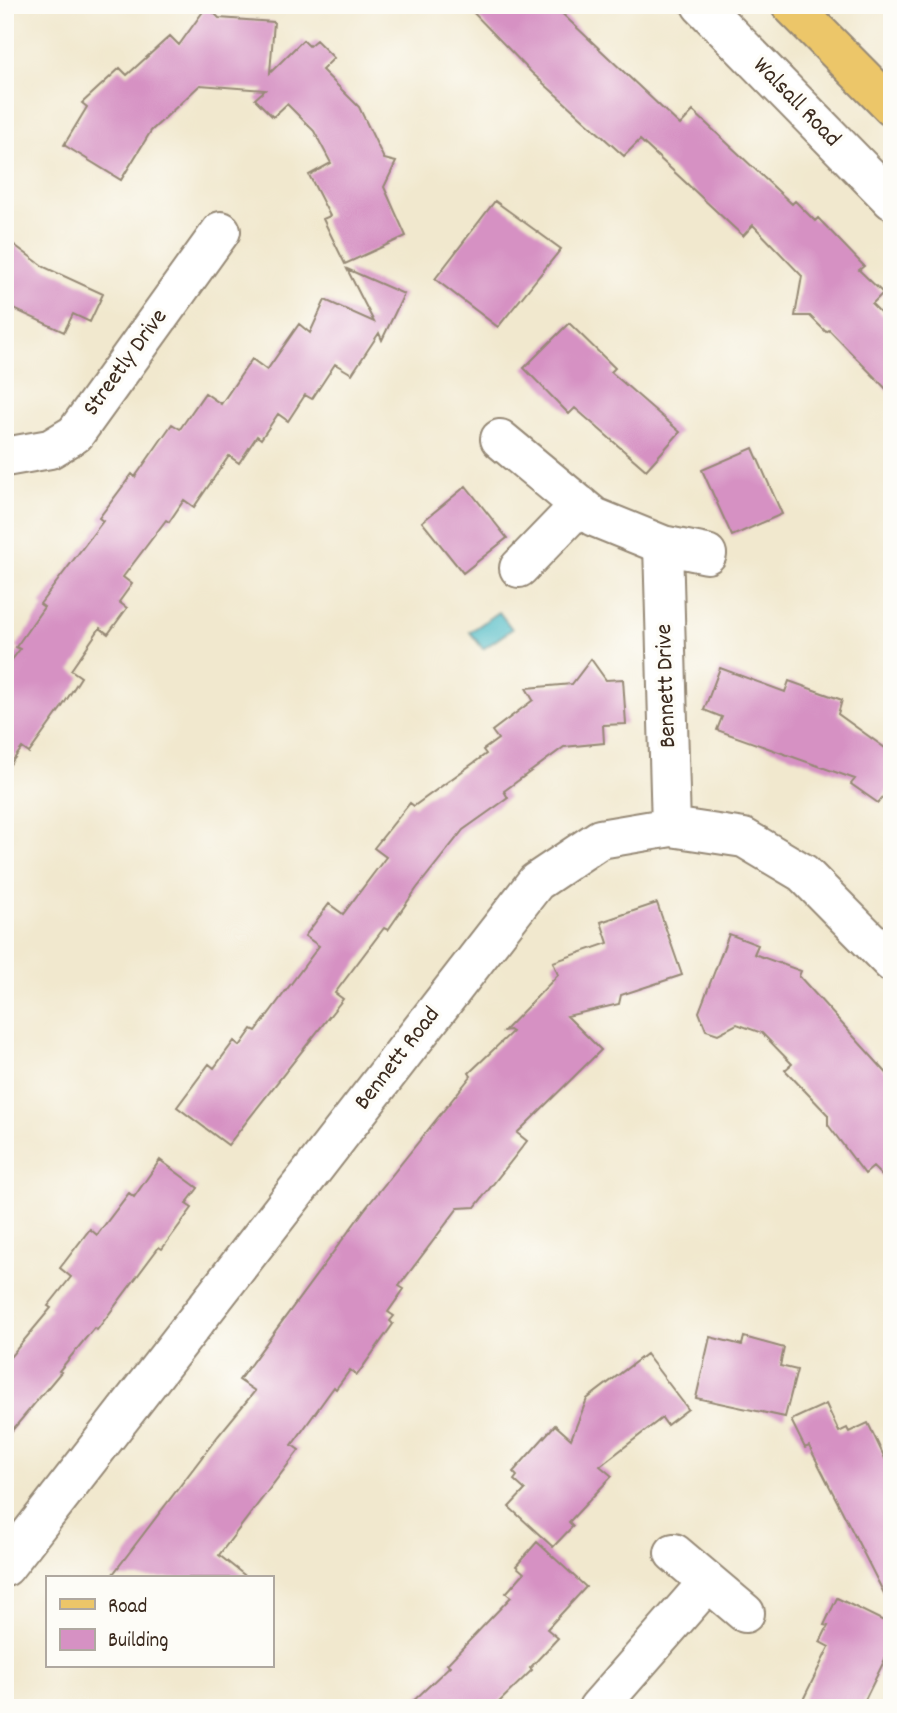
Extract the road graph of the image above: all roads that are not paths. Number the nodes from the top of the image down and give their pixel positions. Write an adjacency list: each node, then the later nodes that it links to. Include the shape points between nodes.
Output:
1 (701, 5): 4 (street, Walsall Road)
2 (791, 5): 3 (main road)
3 (892, 107)
4 (892, 200)
5 (221, 231): 7 (street, Streetly Drive, via 75,434 50,449)
6 (500, 439): 8 (street)
7 (5, 457)
8 (580, 505): 9 (street, via 594,517); 11 (street)
9 (663, 545): 10 (street); 12 (street, Bennett Drive)
10 (707, 554)
11 (519, 568)
12 (671, 827): 13 (street, Bennett Road, via 744,838 803,873); 15 (street, Bennett Road, via 600,839 536,882)
13 (892, 963)
14 (674, 1553): 16 (street)
15 (5, 1567)
16 (708, 1582): 17 (street); 18 (street)
17 (745, 1613)
18 (598, 1708)

